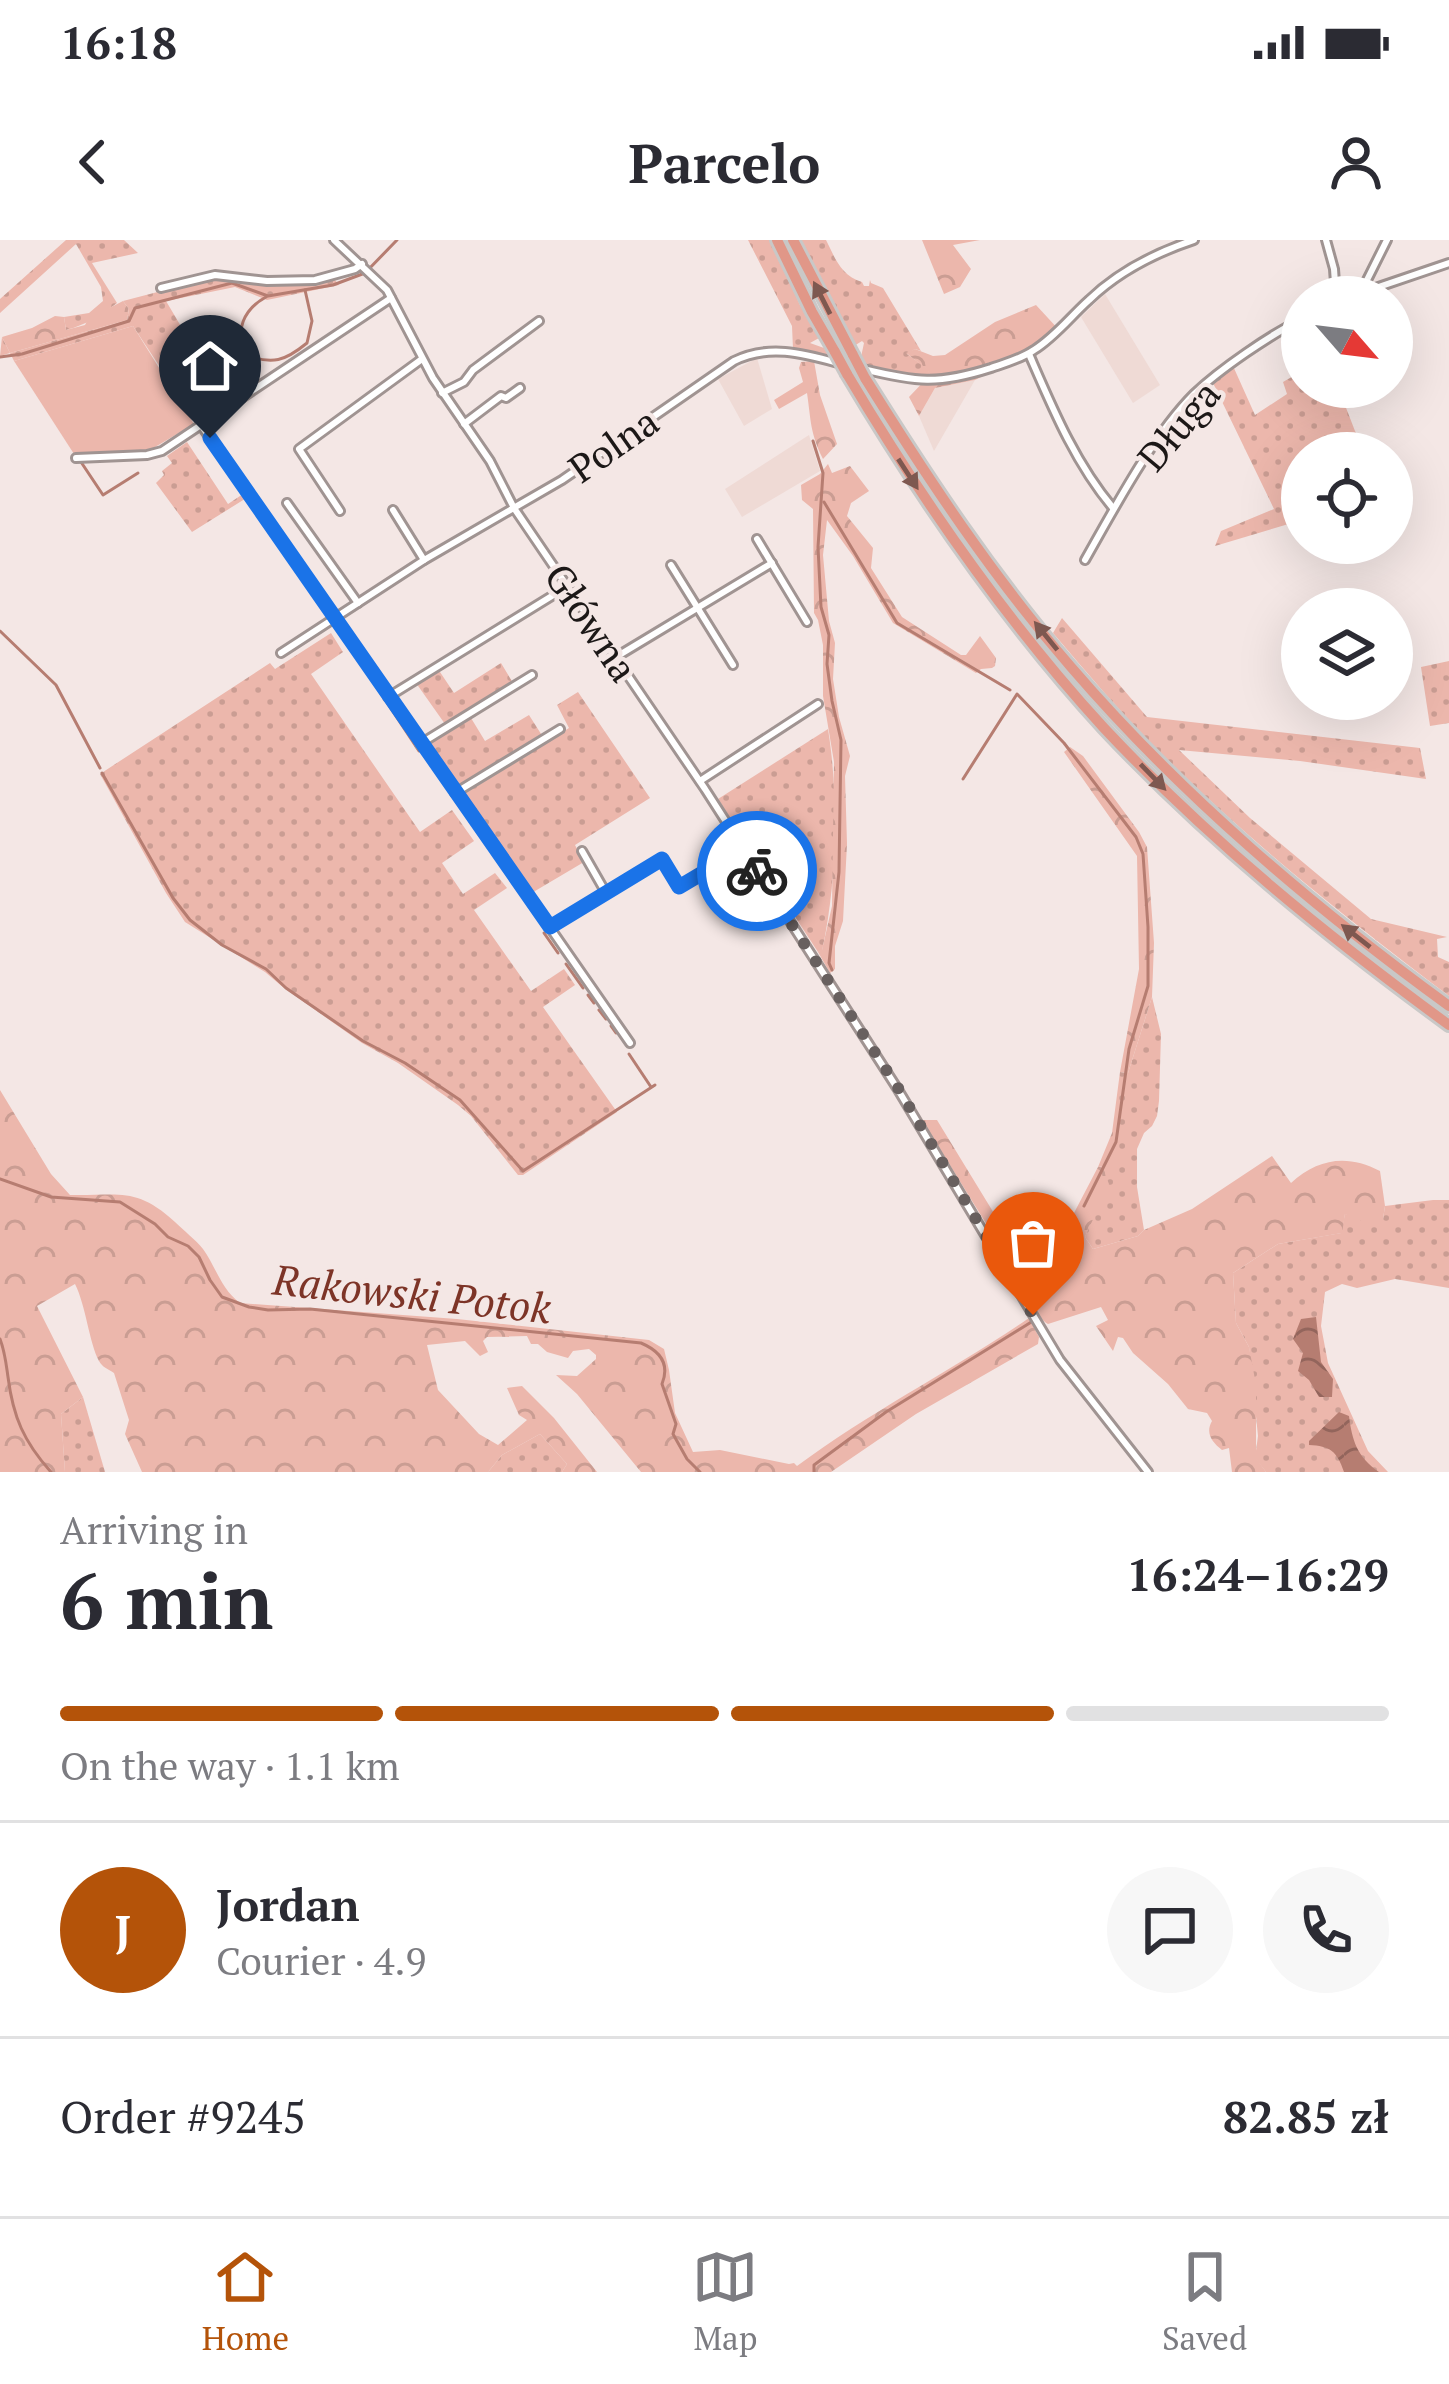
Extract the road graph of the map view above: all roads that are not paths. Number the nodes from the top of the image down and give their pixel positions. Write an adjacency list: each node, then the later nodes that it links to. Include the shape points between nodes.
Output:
1 (334, 240): 8 (street, Główna)
2 (777, 240): 53 (highway, one-way to 53, bridge, via 889,444 1028,639 1166,790 1340,944)
3 (793, 240): 52 (highway, one-way to 3, bridge, via 1240,840 1056,649 936,489 865,378)
4 (1194, 240): 16 (street, via 1116,277)
5 (1326, 240): 9 (street)
6 (1387, 240): 10 (street)
7 (1449, 263): 11 (street)
8 (363, 266): 12 (street, via 315,280 215,275); 13 (street, Główna)
9 (1334, 276)
10 (1368, 276)
11 (1409, 276)
12 (161, 288)
13 (391, 298): 17 (street, Główna); 21 (street)
14 (539, 321): 19 (street)
15 (1281, 330): 25 (street, Długa, via 1193,395)
16 (1028, 354): 24 (street, Polna, via 927,382 807,356 752,353); 25 (street, via 1074,450)
17 (422, 359): 19 (street, Główna); 27 (street, via 298,449)
18 (520, 388): 20 (street)
19 (442, 393): 20 (street, Główna)
20 (464, 424): 24 (street, Główna)
21 (201, 425): 22 (street, via 147,455); 36 (street)
22 (76, 458)
23 (287, 503): 34 (street)
24 (514, 508): 29 (street, Polna); 33 (street, Główna)
25 (1114, 509): 30 (street, Długa)
26 (393, 510): 29 (street)
27 (340, 511)
28 (757, 538): 31 (street)
29 (424, 560): 34 (street, Polna)
30 (1085, 560)
31 (772, 563): 35 (street); 37 (street)
32 (671, 565): 35 (street)
33 (568, 586): 39 (street, Główna); 42 (street)
34 (358, 603): 36 (street, Polna)
35 (698, 608): 39 (street); 40 (street)
36 (335, 617): 38 (street, Polna); 42 (street)
37 (807, 622)
38 (281, 652)
39 (616, 657): 46 (street, Główna)
40 (733, 665)
41 (532, 675): 45 (street)
42 (388, 697): 45 (street)
43 (818, 704): 46 (street)
44 (560, 729): 47 (street)
45 (420, 744): 47 (street)
46 (700, 781): 48 (street, Główna)
47 (455, 793): 51 (street)
48 (743, 849): 50 (street, via 679,887 662,859); 55 (street, Główna, via 1070,1375)
49 (582, 851): 50 (street)
50 (606, 893): 51 (street)
51 (550, 927): 54 (street)
52 (1449, 1006)
53 (1449, 1025)
54 (630, 1043)
55 (1148, 1472)

